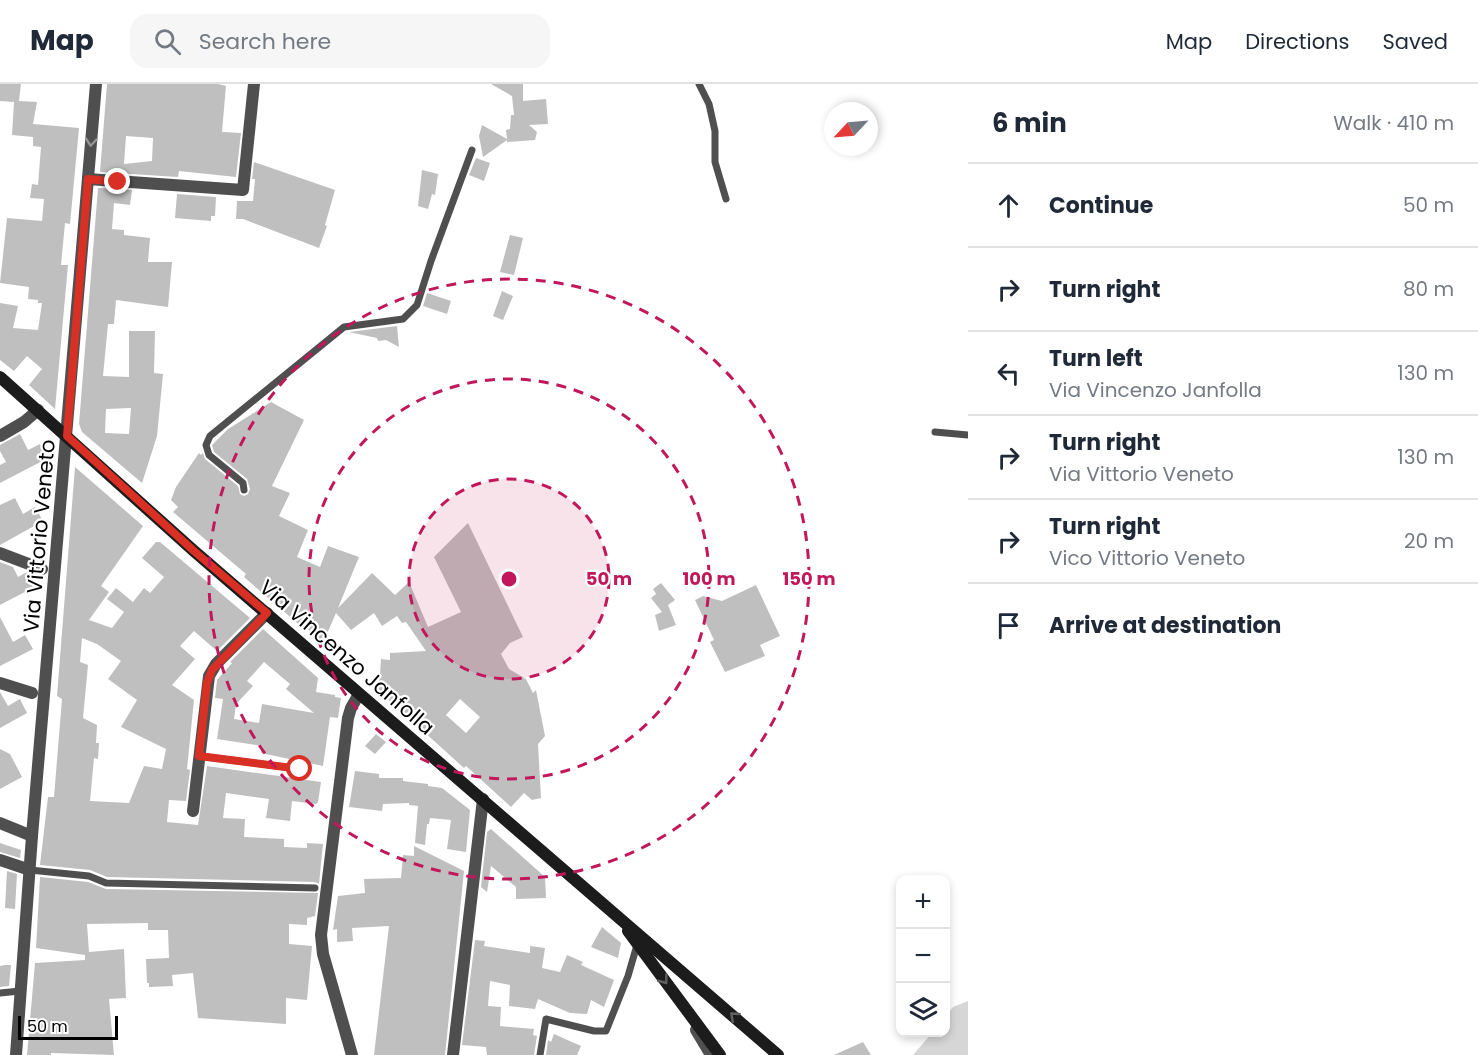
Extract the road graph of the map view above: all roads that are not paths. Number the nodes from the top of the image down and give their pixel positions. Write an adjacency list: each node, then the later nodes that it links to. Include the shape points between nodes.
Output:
1 (96, 84): 5 (street, Via Vittorio Veneto, one-way to 5)
2 (254, 84): 5 (street, via 243,190)
3 (699, 84): 6 (lane, via 710,104 716,162)
4 (472, 150): 13 (lane, via 417,305 403,319 344,327 210,436 206,446 209,455 243,483)
5 (88, 179): 12 (street, Via Vittorio Veneto)
6 (726, 199)
7 (0, 376): 8 (main road, Via Vincenzo Janfolla)
8 (38, 410): 11 (street); 12 (main road, Via Vincenzo Janfolla)
9 (934, 432): 10 (lane)
10 (968, 435)
11 (0, 436)
12 (67, 436): 16 (main road, Via Vincenzo Janfolla); 25 (street, Via Vittorio Veneto)
13 (244, 490)
14 (0, 553): 15 (street)
15 (42, 569)
16 (267, 613): 19 (main road, Via Vincenzo Janfolla); 20 (street, via 212,670 207,683)
17 (0, 683): 18 (street)
18 (32, 693)
19 (359, 694): 22 (main road, Via Vincenzo Janfolla); 36 (street, via 348,718 321,935)
20 (199, 756): 21 (lane); 23 (street)
21 (300, 769)
22 (483, 799): 29 (main road, Via Vincenzo Janfolla); 37 (street)
23 (193, 811)
24 (0, 822): 25 (street)
25 (32, 836): 27 (street, Via Vittorio Veneto)
26 (0, 860): 27 (street)
27 (30, 870): 28 (lane, via 86,875 106,883); 31 (street, Via Vittorio Veneto)
28 (315, 888)
29 (616, 916): 30 (main road, Via Vincenzo Janfolla); 34 (main road, Via Vincenzo Janfolla, one-way to 29)
30 (638, 945): 33 (main road, Via Vincenzo Janfolla, one-way to 33); 38 (lane, via 606,1031 546,1019)
31 (20, 991): 32 (lane); 35 (street, Via Vittorio Veneto)
32 (0, 993)
33 (679, 1000): 39 (street); 40 (main road, Via Vincenzo Janfolla)
34 (764, 1042): 41 (street); 42 (main road, Via Vincenzo Janfolla)
35 (16, 1055)
36 (352, 1055)
37 (453, 1055)
38 (540, 1055)
39 (711, 1055)
40 (720, 1055)
41 (773, 1055)
42 (778, 1055)

